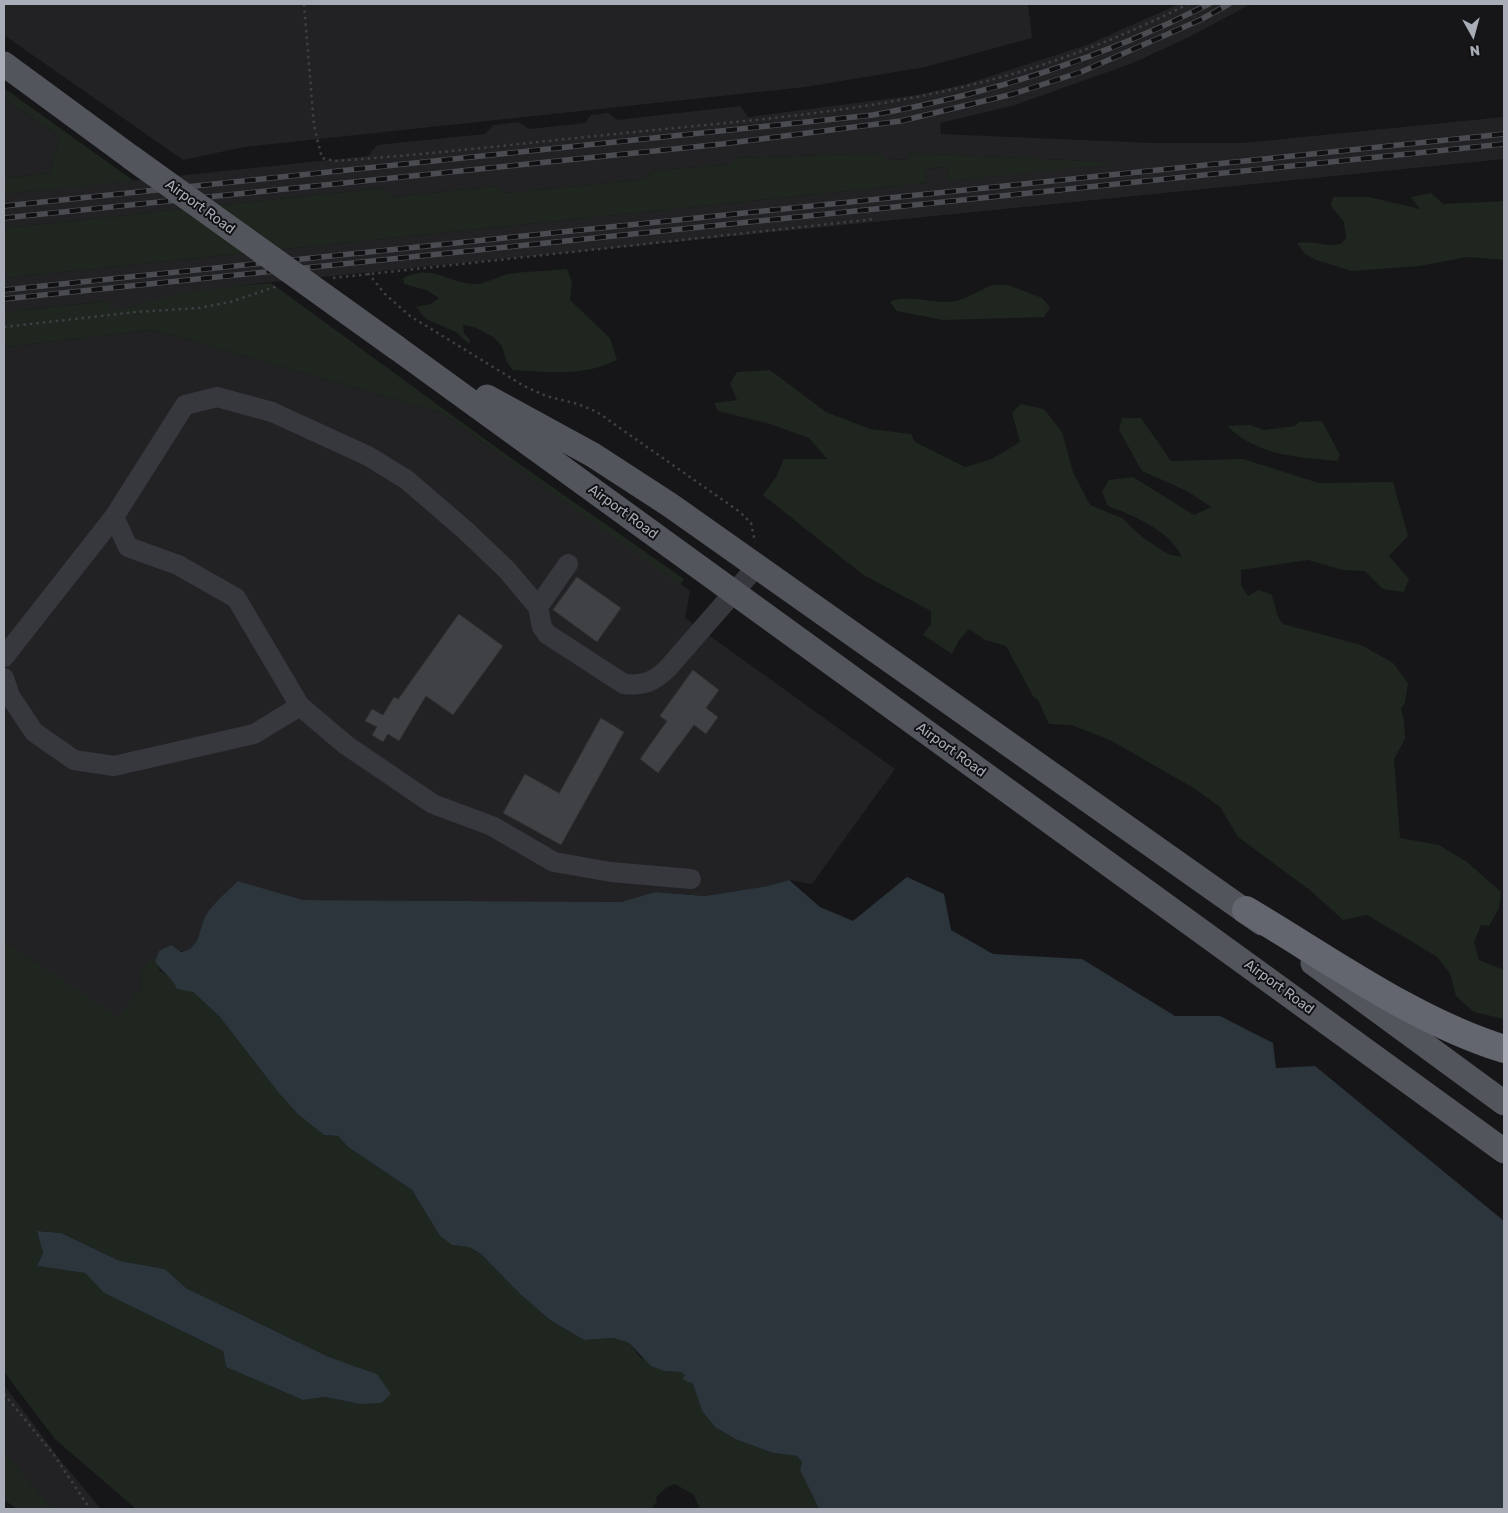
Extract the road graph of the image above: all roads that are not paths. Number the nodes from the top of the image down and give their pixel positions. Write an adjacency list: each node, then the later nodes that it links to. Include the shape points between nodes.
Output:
1 (4, 64): 2 (main road, Airport Road, bridge)
2 (397, 348): 5 (main road, Airport Road, via 593,455); 6 (main road, Airport Road)
3 (114, 517): 7 (lane, via 185,404 217,397 272,412 368,456 407,480 507,570); 8 (lane); 10 (lane, via 128,547 178,565 236,598)
4 (568, 564): 7 (lane)
5 (758, 566): 6 (lane); 11 (main road, Airport Road)
6 (735, 593): 7 (lane, via 661,675 636,685 624,684 547,634 542,627); 12 (main road, Airport Road)
7 (538, 607)
8 (4, 657)
9 (4, 678): 10 (lane, via 10,696 34,732 74,760 114,766 254,734)
10 (300, 706): 13 (lane, via 346,745 433,804 492,826 554,862 611,872)
11 (962, 710): 12 (main road); 14 (main road, Airport Road)
12 (938, 740): 17 (main road, Airport Road)
13 (690, 879)
14 (1246, 910): 15 (highway, via 1420,1013 1459,1033); 16 (main road, Airport Road, via 1347,990)
15 (1504, 1049)
16 (1504, 1102)
17 (1504, 1151)

